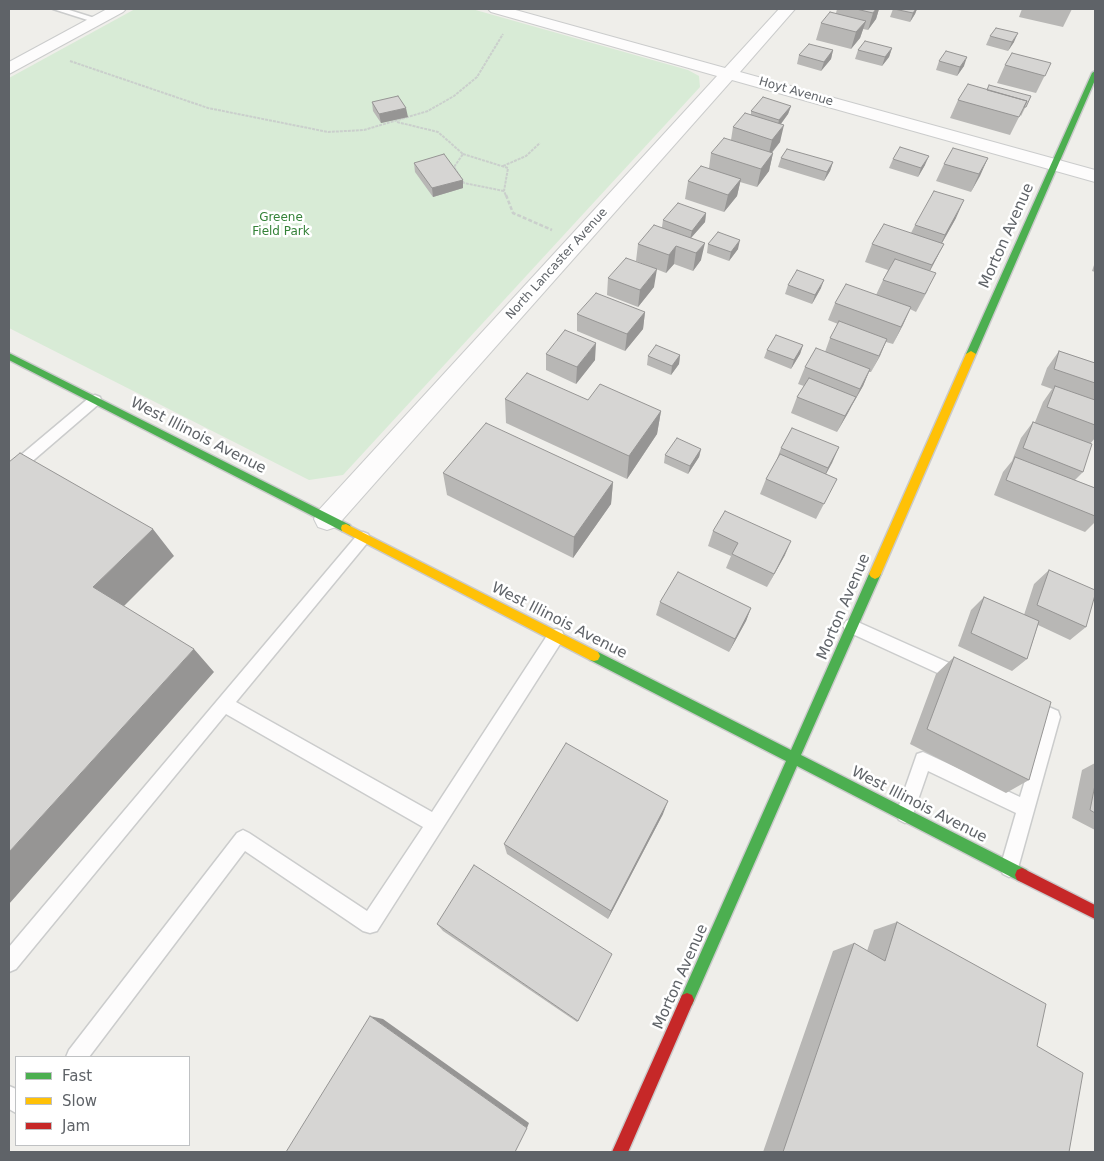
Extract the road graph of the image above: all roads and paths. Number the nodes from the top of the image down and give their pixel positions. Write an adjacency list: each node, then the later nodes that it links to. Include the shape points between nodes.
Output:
1 (57, 9): 5 (lane)
2 (118, 9): 5 (street)
3 (496, 9): 10 (street, Hoyt Avenue)
4 (787, 9): 10 (street, North Lancaster Avenue)
5 (97, 20): 8 (street)
6 (505, 31): 11 (path, via 477,77 428,111)
7 (70, 61): 11 (path, via 208,108 328,132 364,130)
8 (9, 69)
9 (1095, 73): 14 (street, Morton Avenue)
10 (729, 74): 14 (street, Hoyt Avenue); 18 (street, North Lancaster Avenue)
11 (396, 122): 13 (path, via 438,132)
12 (540, 142): 15 (path, via 526,156)
13 (463, 154): 15 (path); 17 (path, via 454,167 464,183)
14 (1054, 165): 16 (street, Hoyt Avenue); 24 (street, Morton Avenue)
15 (503, 166): 17 (path, via 508,168)
16 (1095, 176)
17 (504, 191): 18 (path, via 513,213)
18 (578, 240): 22 (street, North Lancaster Avenue)
19 (9, 356): 20 (street, West Illinois Avenue)
20 (95, 400): 21 (lane); 22 (street, West Illinois Avenue)
21 (9, 473)
22 (327, 519): 23 (street, West Illinois Avenue)
23 (363, 538): 25 (street, West Illinois Avenue); 28 (lane)
24 (851, 626): 26 (lane); 29 (street, Morton Avenue)
25 (556, 636): 29 (street, West Illinois Avenue); 32 (lane)
26 (974, 682)
27 (1017, 702): 30 (lane, via 1052,717)
28 (224, 704): 32 (lane); 35 (lane)
29 (794, 758): 31 (street, West Illinois Avenue); 37 (street, Morton Avenue)
30 (1026, 810): 31 (lane, via 923,760); 33 (lane)
31 (905, 814): 33 (street, West Illinois Avenue)
32 (435, 824): 36 (lane, via 370,924 243,839)
33 (1009, 868): 34 (street, West Illinois Avenue)
34 (1095, 912)
35 (9, 962)
36 (77, 1056)
37 (620, 1152)

